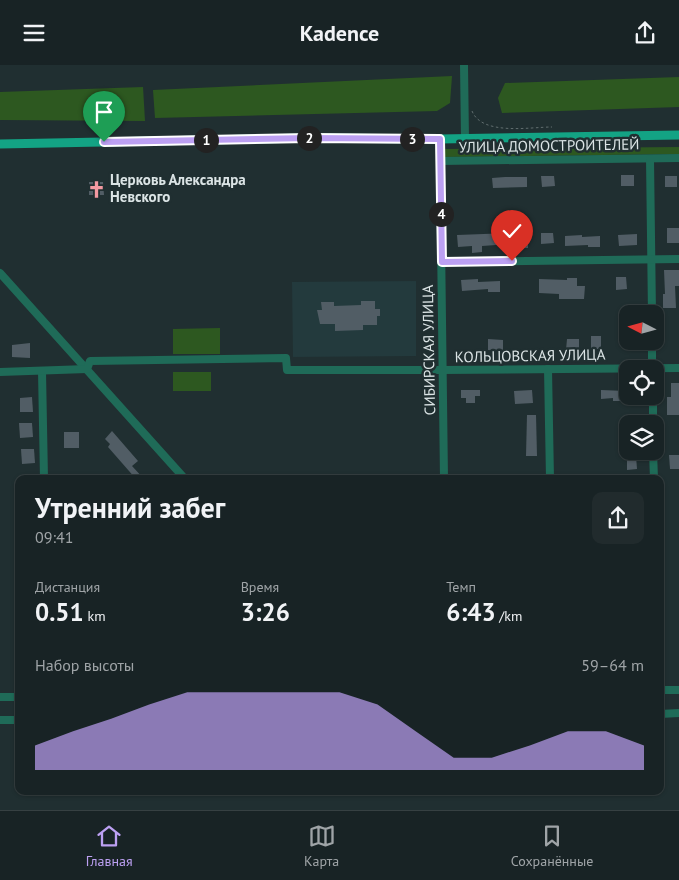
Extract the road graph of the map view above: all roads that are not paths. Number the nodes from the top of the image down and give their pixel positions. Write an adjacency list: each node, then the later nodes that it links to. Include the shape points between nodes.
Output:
1 (464, 65): 4 (street)
2 (679, 135): 4 (main road)
3 (440, 139): 4 (main road); 5 (main road); 8 (street, УЛИЦА ДОМОСТРОИТЕЛЕЙ)
4 (465, 139)
5 (0, 144)
6 (679, 158): 7 (street, УЛИЦА ДОМОСТРОИТЕЛЕЙ)
7 (650, 159): 8 (street, УЛИЦА ДОМОСТРОИТЕЛЕЙ); 9 (street)
8 (440, 161): 11 (street, СИБИРСКАЯ УЛИЦА)
9 (651, 259): 10 (street); 11 (street); 13 (street)
10 (679, 259)
11 (442, 262): 19 (street, СИБИРСКАЯ УЛИЦА)
12 (0, 273): 17 (street)
13 (652, 305)
14 (619, 368): 18 (street, КОЛЬЦОВСКАЯ УЛИЦА)
15 (664, 368): 16 (street, КОЛЬЦОВСКАЯ УЛИЦА)
16 (679, 368)
17 (87, 369): 19 (street, КОЛЬЦОВСКАЯ УЛИЦА, via 90,361 286,358 286,370); 20 (street); 24 (street)
18 (548, 369): 19 (street, КОЛЬЦОВСКАЯ УЛИЦА); 26 (street)
19 (442, 370): 25 (street, СИБИРСКАЯ УЛИЦА)
20 (42, 371): 21 (street); 23 (street)
21 (0, 372)
22 (653, 460): 27 (street)
23 (44, 475)
24 (181, 475)
25 (444, 475)
26 (550, 475)
27 (654, 475)
28 (664, 690): 29 (street)
29 (679, 690)
30 (0, 697): 31 (street)
31 (15, 697)
32 (664, 713): 33 (street)
33 (679, 713)
34 (0, 720): 35 (street)
35 (15, 720)

